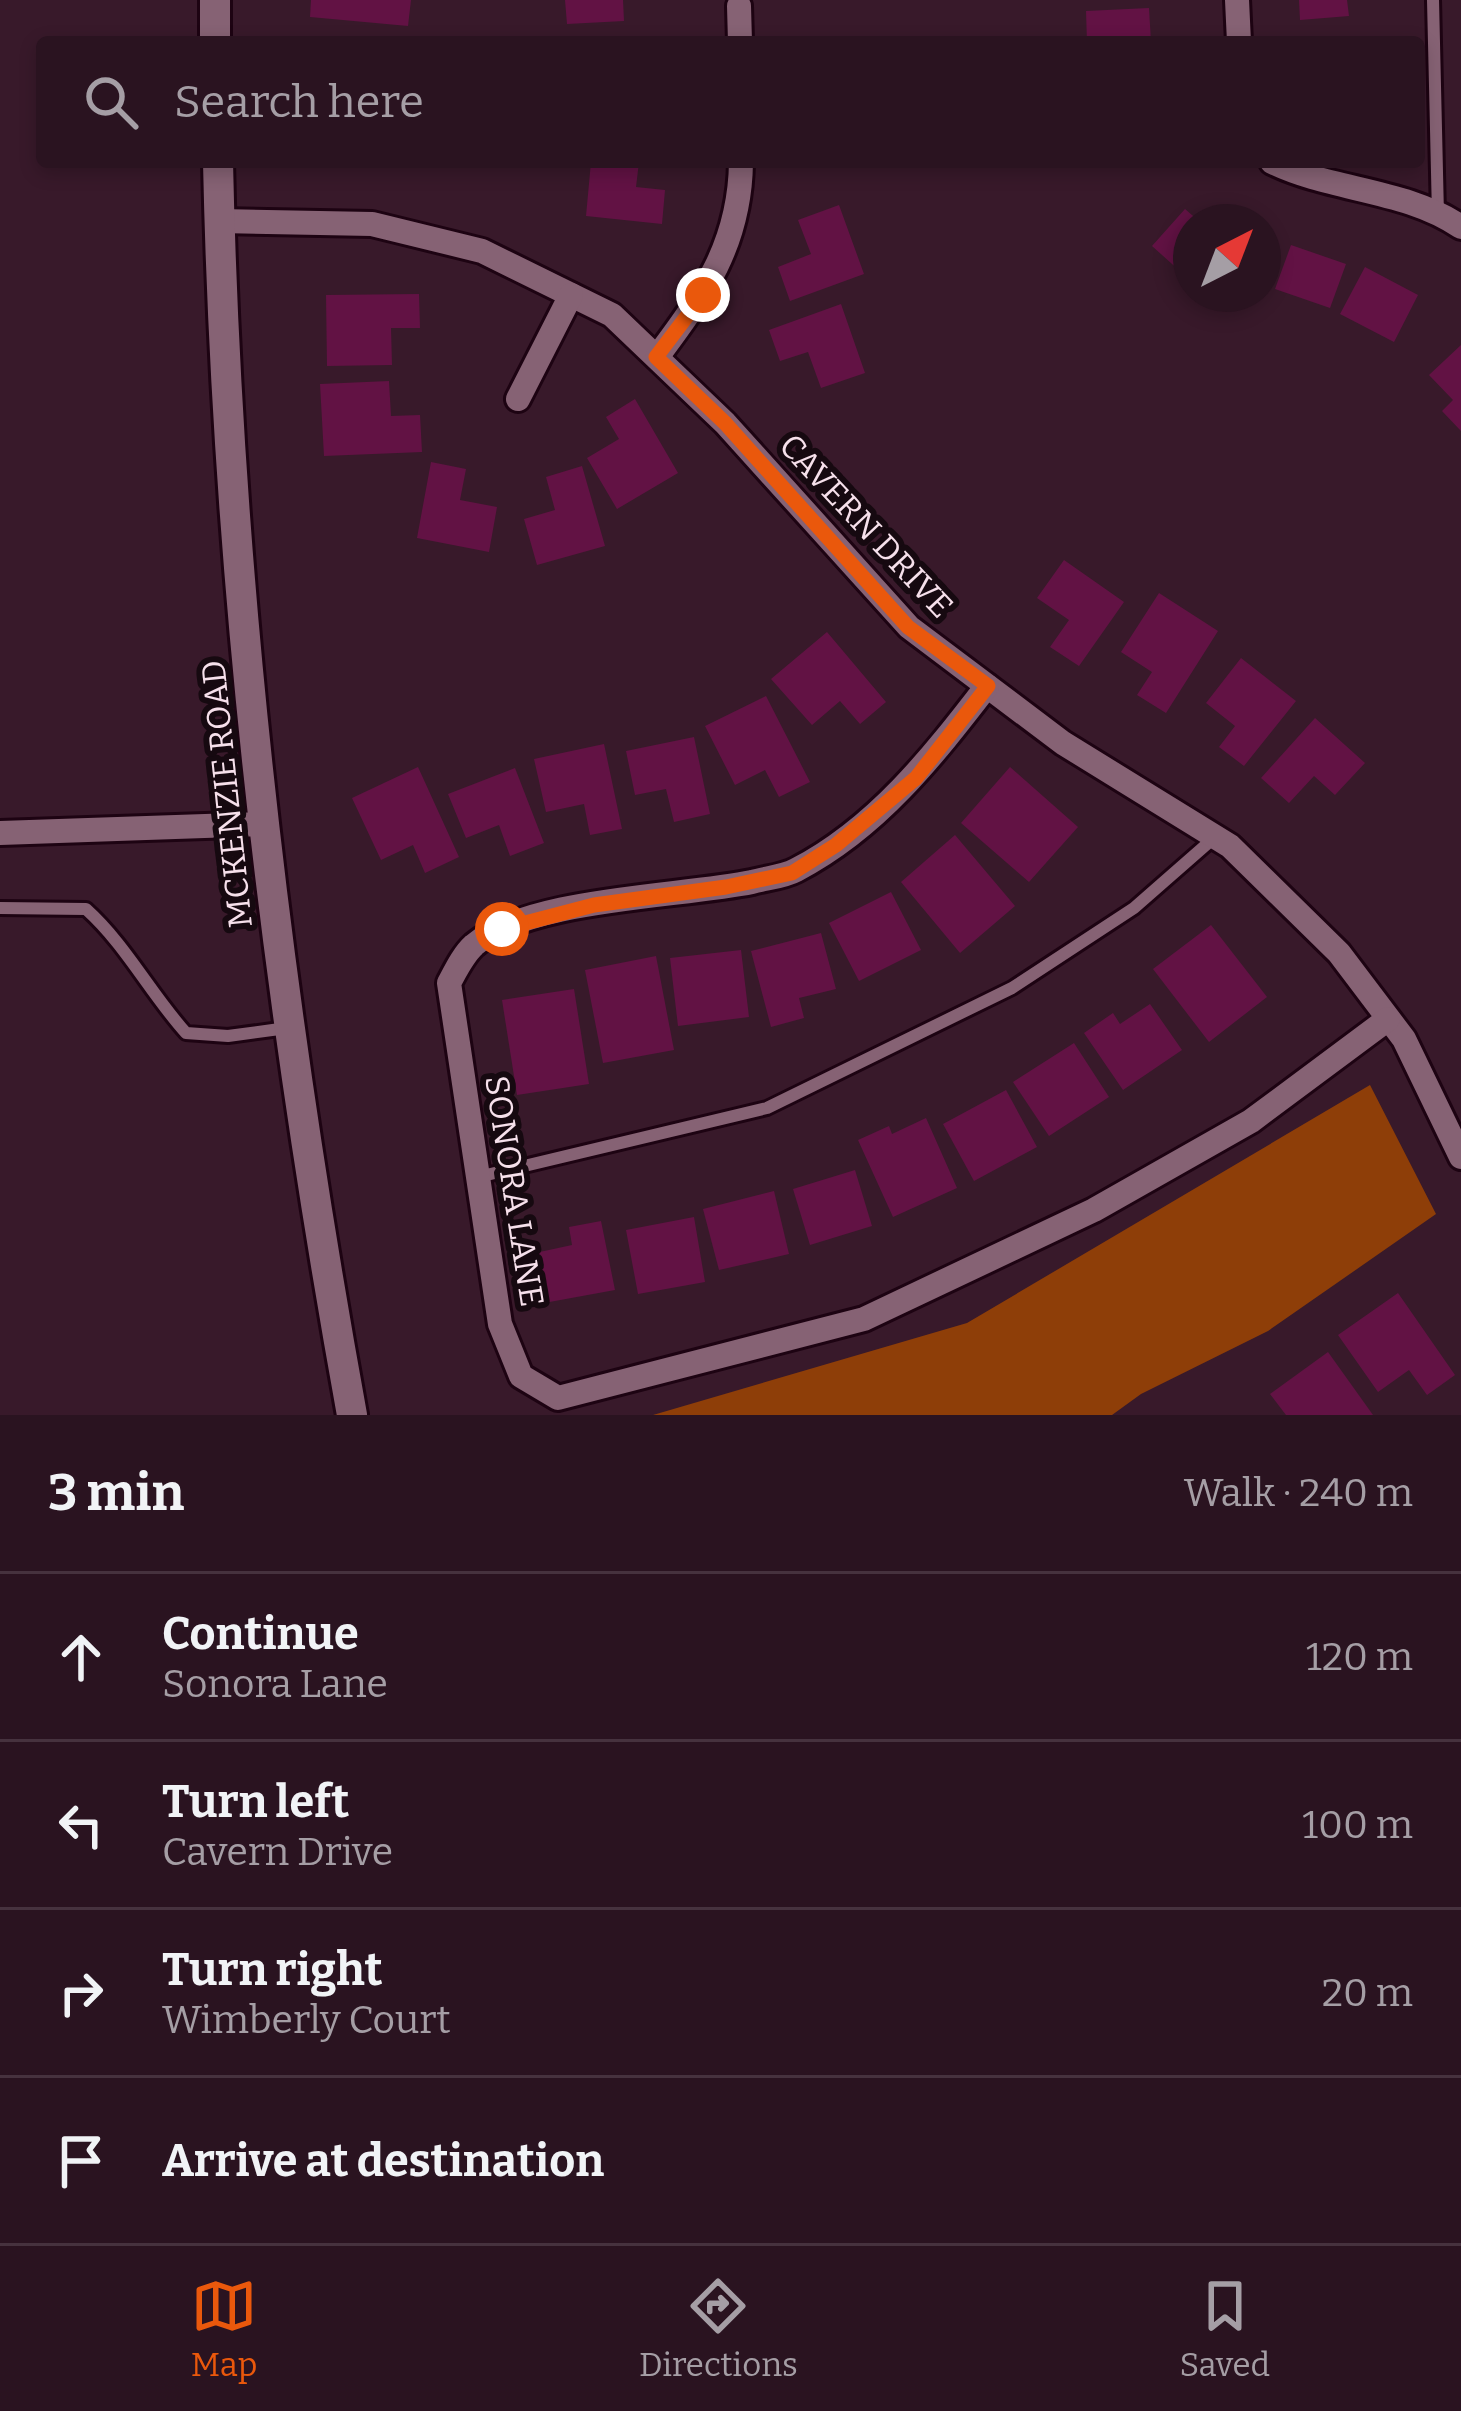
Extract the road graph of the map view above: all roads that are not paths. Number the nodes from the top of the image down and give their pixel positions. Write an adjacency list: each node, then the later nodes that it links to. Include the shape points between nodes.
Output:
1 (214, 0): 5 (street)
2 (1237, 0): 7 (street)
3 (1433, 0): 11 (lane)
4 (739, 6): 6 (street)
5 (215, 36)
6 (740, 36)
7 (1239, 36)
8 (218, 168): 12 (street, MCKENZIE ROAD)
9 (741, 168): 15 (street, via 741,202 726,248 703,295)
10 (1285, 168): 11 (street)
11 (1438, 215): 13 (street)
12 (219, 221): 14 (street, CAVERN DRIVE, via 372,224 482,251); 18 (street, MCKENZIE ROAD, via 228,431)
13 (1461, 227)
14 (571, 295): 15 (street, CAVERN DRIVE, via 613,315); 16 (street)
15 (656, 357): 17 (street, CAVERN DRIVE, via 908,627)
16 (518, 399)
17 (988, 686): 20 (street, CAVERN DRIVE); 25 (street, SONORA LANE, via 916,778 792,873 542,916 475,944 449,983)
18 (265, 824): 19 (street); 23 (street, MCKENZIE ROAD)
19 (0, 833)
20 (1215, 837): 22 (street, CAVERN DRIVE, via 1339,953); 25 (lane, via 1134,908 1012,988 767,1108)
21 (0, 908): 23 (lane, via 86,909 186,1033)
22 (1388, 1018): 24 (street, CAVERN DRIVE); 25 (street, SONORA LANE, via 1251,1121 1094,1210 864,1319 558,1398 521,1376 500,1324)
23 (288, 1028): 26 (street, MCKENZIE ROAD)
24 (1461, 1157)
25 (478, 1177)
26 (352, 1415)

